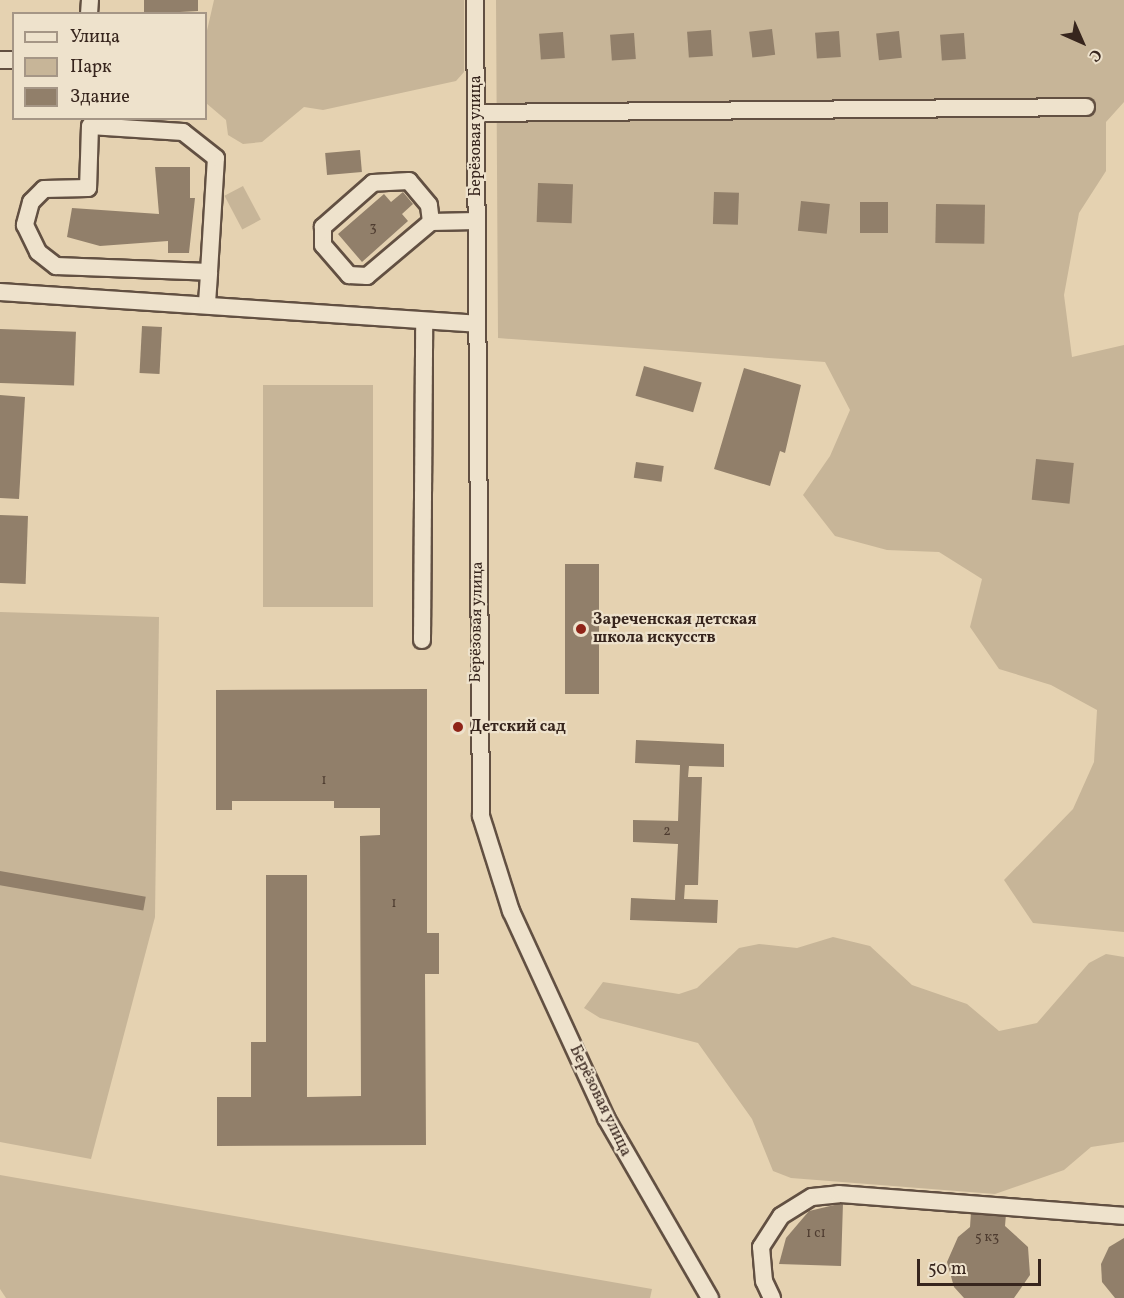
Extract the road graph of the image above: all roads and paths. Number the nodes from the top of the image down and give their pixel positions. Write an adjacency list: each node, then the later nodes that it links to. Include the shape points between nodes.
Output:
1 (476, 0): 3 (street, Берёзовая улица)
2 (1086, 107): 3 (street)
3 (476, 113): 5 (street, Берёзовая улица)
4 (90, 122): 7 (street, via 183,132 216,158); 7 (street, via 88,188 44,189 31,202 25,225 38,252 56,266)
5 (476, 221): 6 (street); 11 (street, Берёзовая улица)
6 (431, 222): 6 (street, via 367,276 349,275 323,245 322,227 373,183 409,181 429,205)
7 (209, 272): 9 (street)
8 (0, 292): 9 (street)
9 (207, 303): 10 (street)
10 (424, 321): 11 (street); 12 (street)
11 (477, 324): 14 (street, Берёзовая улица, via 478,783 487,849 606,1118)
12 (422, 640)
13 (1124, 1216): 15 (street, via 839,1194 812,1197 782,1216 761,1247 764,1281)
14 (710, 1298)
15 (772, 1298)

